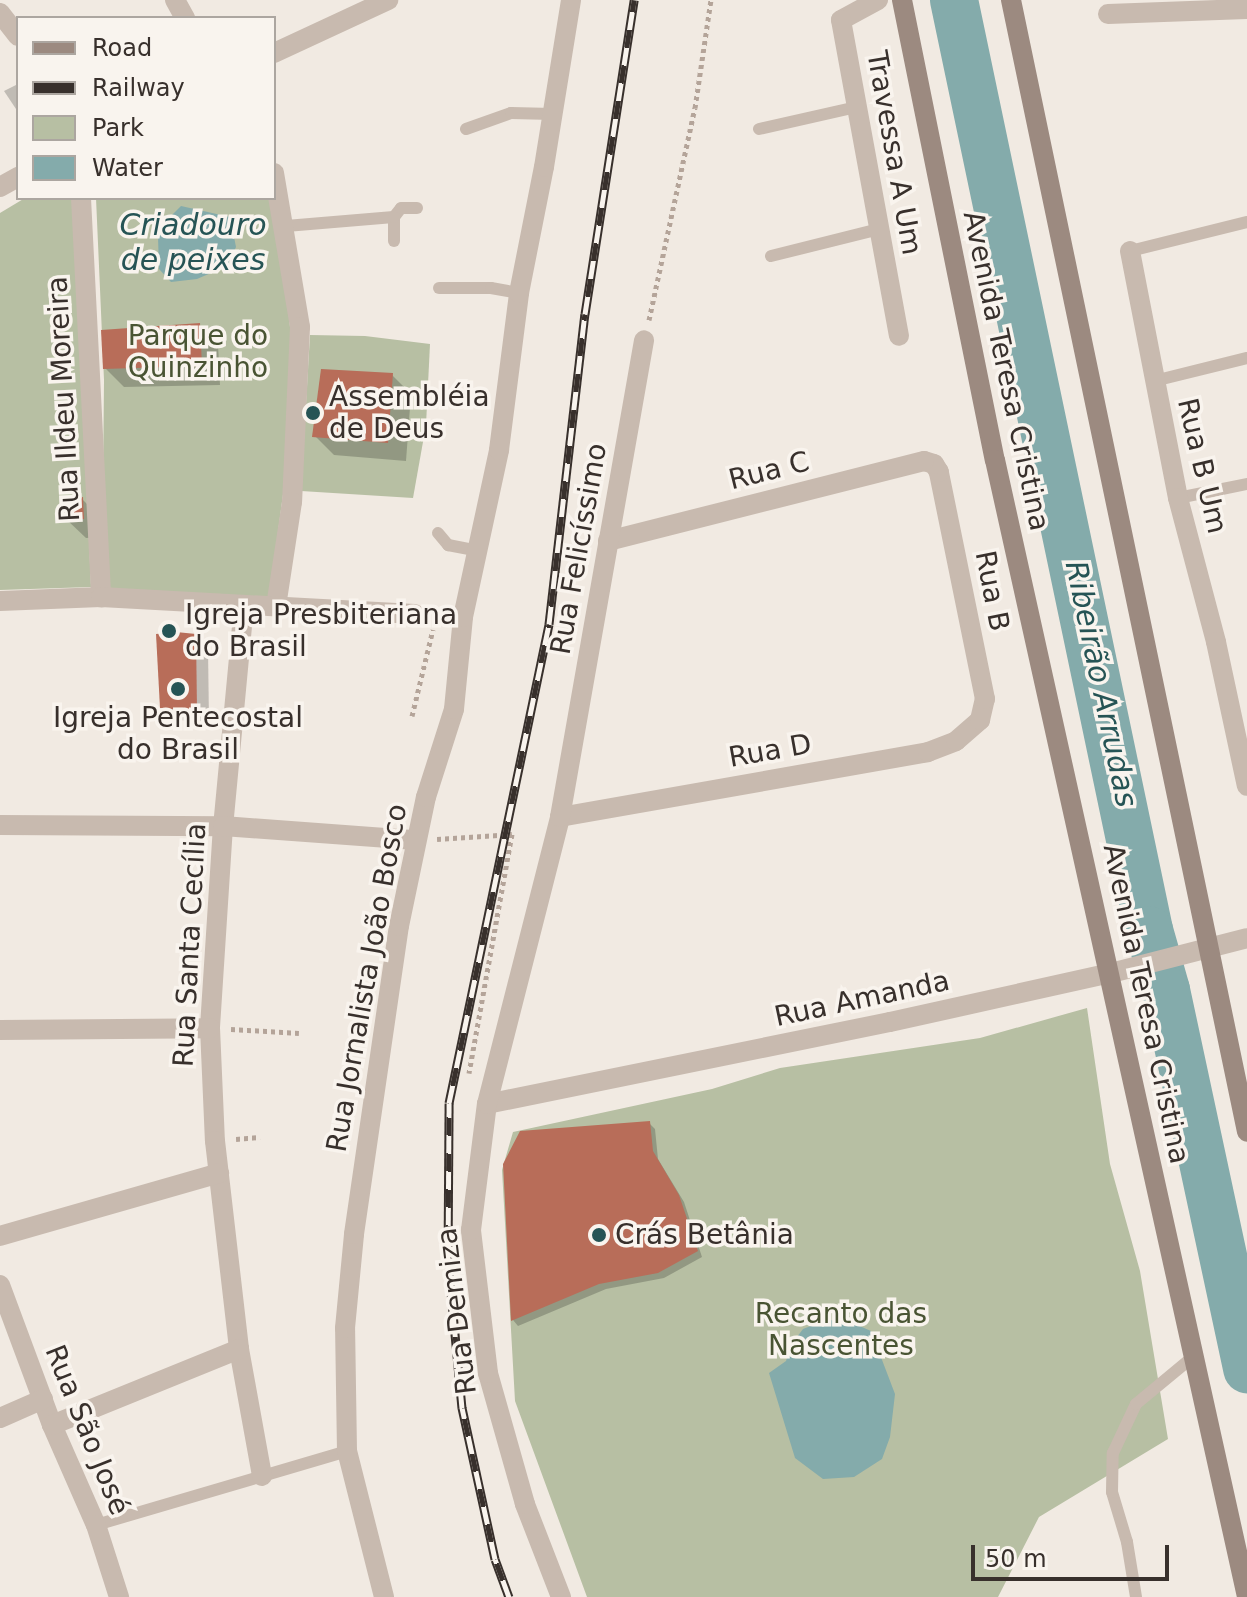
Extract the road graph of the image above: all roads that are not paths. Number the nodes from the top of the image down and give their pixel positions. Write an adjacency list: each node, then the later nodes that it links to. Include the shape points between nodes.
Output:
1 (388, 0): 10 (street)
2 (571, 0): 12 (street, Rua Jornalista João Bosco)
3 (878, 0): 11 (street, Travessa A Um, via 841,20)
4 (902, 0): 50 (main road, Avenida Teresa Cristina, via 982,402)
5 (1011, 0): 49 (main road)
6 (1247, 9): 8 (street)
7 (0, 13): 9 (street)
8 (1108, 14)
9 (16, 33)
10 (276, 52)
11 (857, 107): 14 (lane); 21 (street, Travessa A Um)
12 (553, 114): 13 (lane, via 511,113); 26 (street, Rua Jornalista João Bosco)
13 (466, 129)
14 (759, 129)
15 (276, 182): 20 (street)
16 (81, 200): 37 (street, Rua Ildeu Moreira)
17 (417, 208): 18 (lane, via 401,208)
18 (394, 217): 20 (lane); 22 (lane)
19 (1247, 222): 23 (lane)
20 (286, 226): 40 (street, via 300,327 292,502)
21 (879, 229): 24 (lane); 27 (street, Travessa A Um)
22 (394, 241)
23 (1130, 251): 30 (street, Rua B Um)
24 (771, 256)
25 (439, 288): 26 (lane)
26 (519, 293): 36 (street, Rua Jornalista João Bosco, via 499,450)
27 (899, 336)
28 (644, 340): 35 (street, Rua Felicíssimo)
29 (1247, 358): 30 (lane)
30 (1154, 381): 33 (street, Rua B Um)
31 (939, 472): 35 (street, Rua C, via 924,461); 42 (street, Rua B, via 985,699)
32 (1247, 484): 33 (lane)
33 (1178, 498): 43 (street, Rua B Um)
34 (438, 533): 36 (lane, via 448,545)
35 (608, 541): 44 (street, Rua Felicíssimo)
36 (478, 551): 47 (street, Rua Jornalista João Bosco, via 463,617 454,709)
37 (101, 597): 38 (street); 39 (street)
38 (0, 601)
39 (244, 605): 40 (street); 46 (street, Rua Santa Cecília)
40 (276, 607): 41 (street)
41 (415, 614)
42 (980, 720): 44 (street, Rua D, via 956,741 928,752)
43 (1247, 786)
44 (560, 817): 53 (street, Rua Felicíssimo)
45 (0, 825): 46 (street)
46 (223, 826): 47 (street); 51 (street, Rua Santa Cecília)
47 (419, 840): 63 (street, Rua Jornalista João Bosco, via 399,926 354,1234 345,1328)
48 (1247, 938): 49 (street, Rua Amanda)
49 (1211, 950): 50 (street, Rua Amanda); 54 (main road)
50 (1111, 973): 53 (street, Rua Amanda); 59 (main road, Avenida Teresa Cristina)
51 (210, 1028): 52 (street); 55 (street, Rua Santa Cecília)
52 (0, 1030)
53 (487, 1104): 68 (street, Rua Demiza, via 471,1230 488,1373 525,1504)
54 (1247, 1132)
55 (219, 1173): 56 (street); 58 (street, Rua Santa Cecília)
56 (0, 1236)
57 (0, 1285): 60 (street, Rua São José)
58 (239, 1349): 62 (street); 64 (street, Rua Santa Cecília)
59 (1194, 1356): 69 (lane, via 1136,1404 1113,1453 1112,1492); 70 (main road, Avenida Teresa Cristina)
60 (43, 1399): 61 (street); 62 (street, Rua São José)
61 (0, 1418)
62 (52, 1425): 65 (street, Rua São José)
63 (347, 1451): 64 (lane); 67 (street, Rua Jornalista João Bosco)
64 (262, 1476): 65 (lane)
65 (96, 1525): 66 (street, Rua São José)
66 (119, 1597)
67 (384, 1597)
68 (561, 1597)
69 (1136, 1597)
70 (1247, 1597)

